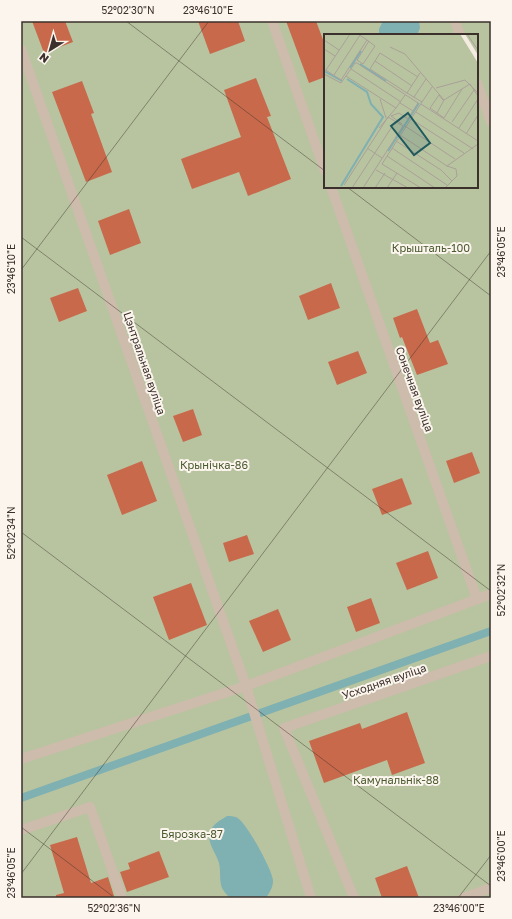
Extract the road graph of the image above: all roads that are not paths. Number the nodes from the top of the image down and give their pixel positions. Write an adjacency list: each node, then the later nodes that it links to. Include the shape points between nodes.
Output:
1 (272, 21): 7 (lane)
2 (455, 21): 3 (lane)
3 (460, 34)
4 (21, 49): 12 (lane, Цэнтральная вуліца)
5 (478, 87): 6 (lane)
6 (491, 122)
7 (324, 168)
8 (331, 188): 10 (lane, Сонечная вуліца)
9 (491, 594): 10 (lane)
10 (477, 599): 12 (lane)
11 (491, 656): 18 (lane, Усходняя вуліца, via 284,728)
12 (246, 686): 13 (lane); 17 (lane, Цэнтральная вуліца)
13 (21, 759)
14 (21, 830): 16 (lane, via 90,806)
15 (491, 888): 19 (lane)
16 (122, 898)
17 (310, 898)
18 (354, 898)
19 (463, 898)

